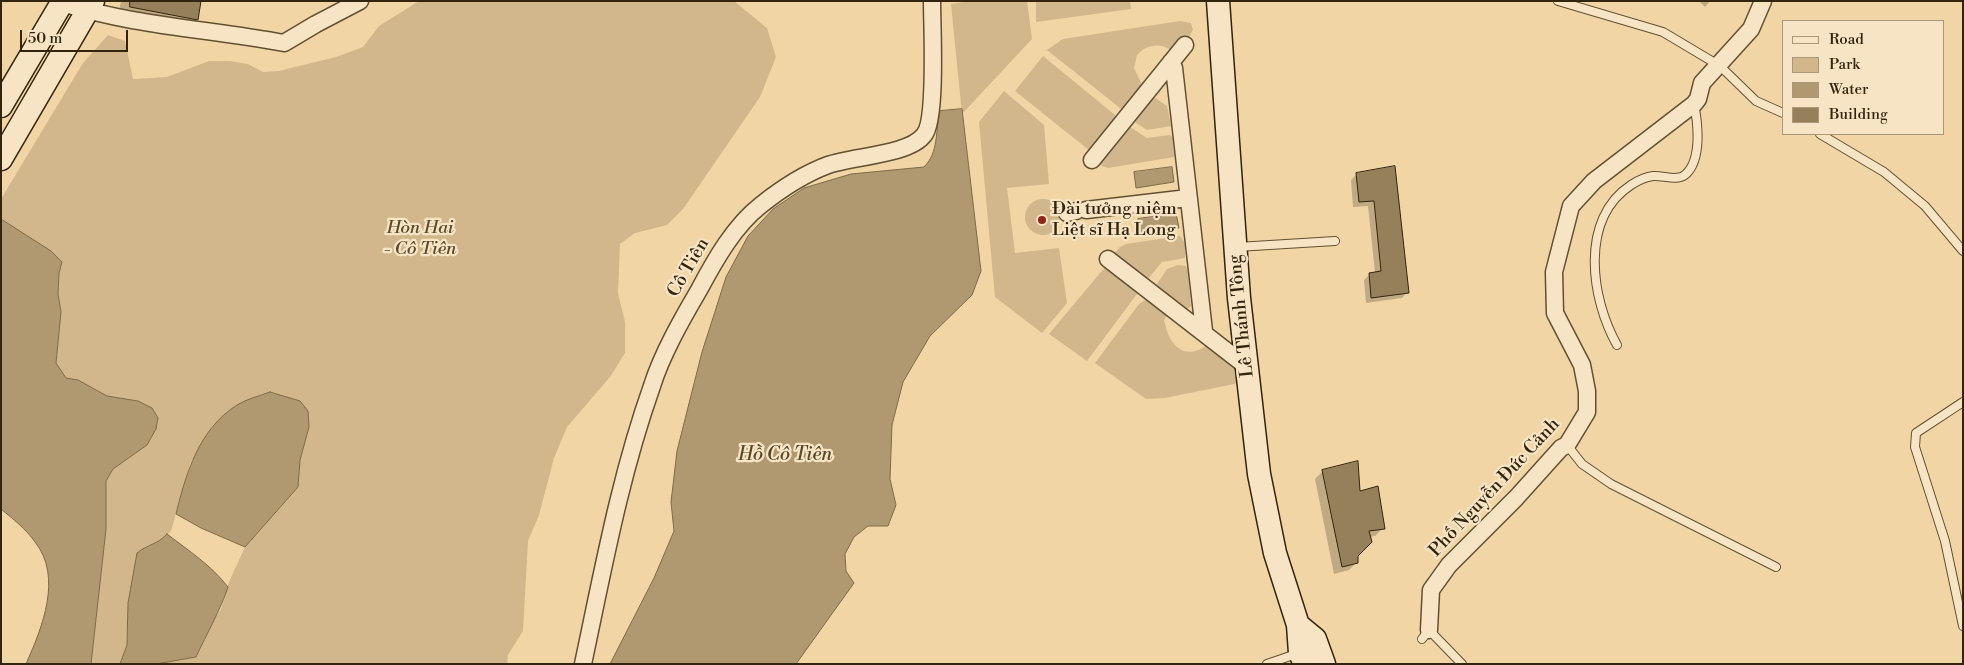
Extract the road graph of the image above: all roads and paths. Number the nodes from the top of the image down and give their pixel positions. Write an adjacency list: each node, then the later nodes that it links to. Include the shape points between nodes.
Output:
1 (360, 1): 7 (street, via 284,43 186,30)
2 (932, 1): 32 (street, Cô Tiên, via 932,82 926,134 918,142 901,149 827,166 794,182 759,206 718,254 690,304 652,384 609,537)
3 (1218, 1): 20 (main road, Lê Thánh Tông)
4 (1558, 1): 10 (lane, via 1664,32)
5 (1763, 1): 10 (street, Phố Nguyễn Đức Cảnh, via 1751,29)
6 (62, 2): 7 (street); 12 (main road)
7 (90, 6): 15 (main road)
8 (1184, 45): 9 (street)
9 (1171, 62): 16 (street); 17 (street)
10 (1720, 66): 11 (street, Phố Nguyễn Đức Cảnh, via 1702,83); 13 (lane, via 1756,101)
11 (1694, 104): 24 (lane, via 1698,128 1694,159 1685,176 1655,176 1631,185 1613,203 1601,226 1595,282 1602,313); 27 (street, Phố Nguyễn Đức Cảnh, via 1594,181 1571,206 1554,272 1555,313 1582,365 1587,412)
12 (1, 106)
13 (1782, 113)
14 (1822, 135): 21 (lane, via 1884,172 1924,206)
15 (1, 159)
16 (1092, 160)
17 (1188, 198): 18 (street); 23 (street)
18 (1076, 211)
19 (1334, 241): 20 (lane)
20 (1235, 247): 25 (main road, Lê Thánh Tông)
21 (1963, 251)
22 (1108, 259): 23 (street)
23 (1204, 331): 25 (street)
24 (1617, 346)
25 (1246, 366): 31 (main road, Lê Thánh Tông, via 1258,474 1276,553 1298,625 1315,639)
26 (1963, 402): 29 (lane, via 1916,434 1914,447 1945,540)
27 (1567, 445): 28 (lane, via 1595,474); 30 (street, Phố Nguyễn Đức Cảnh, via 1449,565 1431,590)
28 (1776, 567)
29 (1963, 626)
30 (1426, 634): 34 (lane)
31 (1312, 658): 33 (lane)
32 (582, 664)
33 (1267, 664)
34 (1462, 664)

